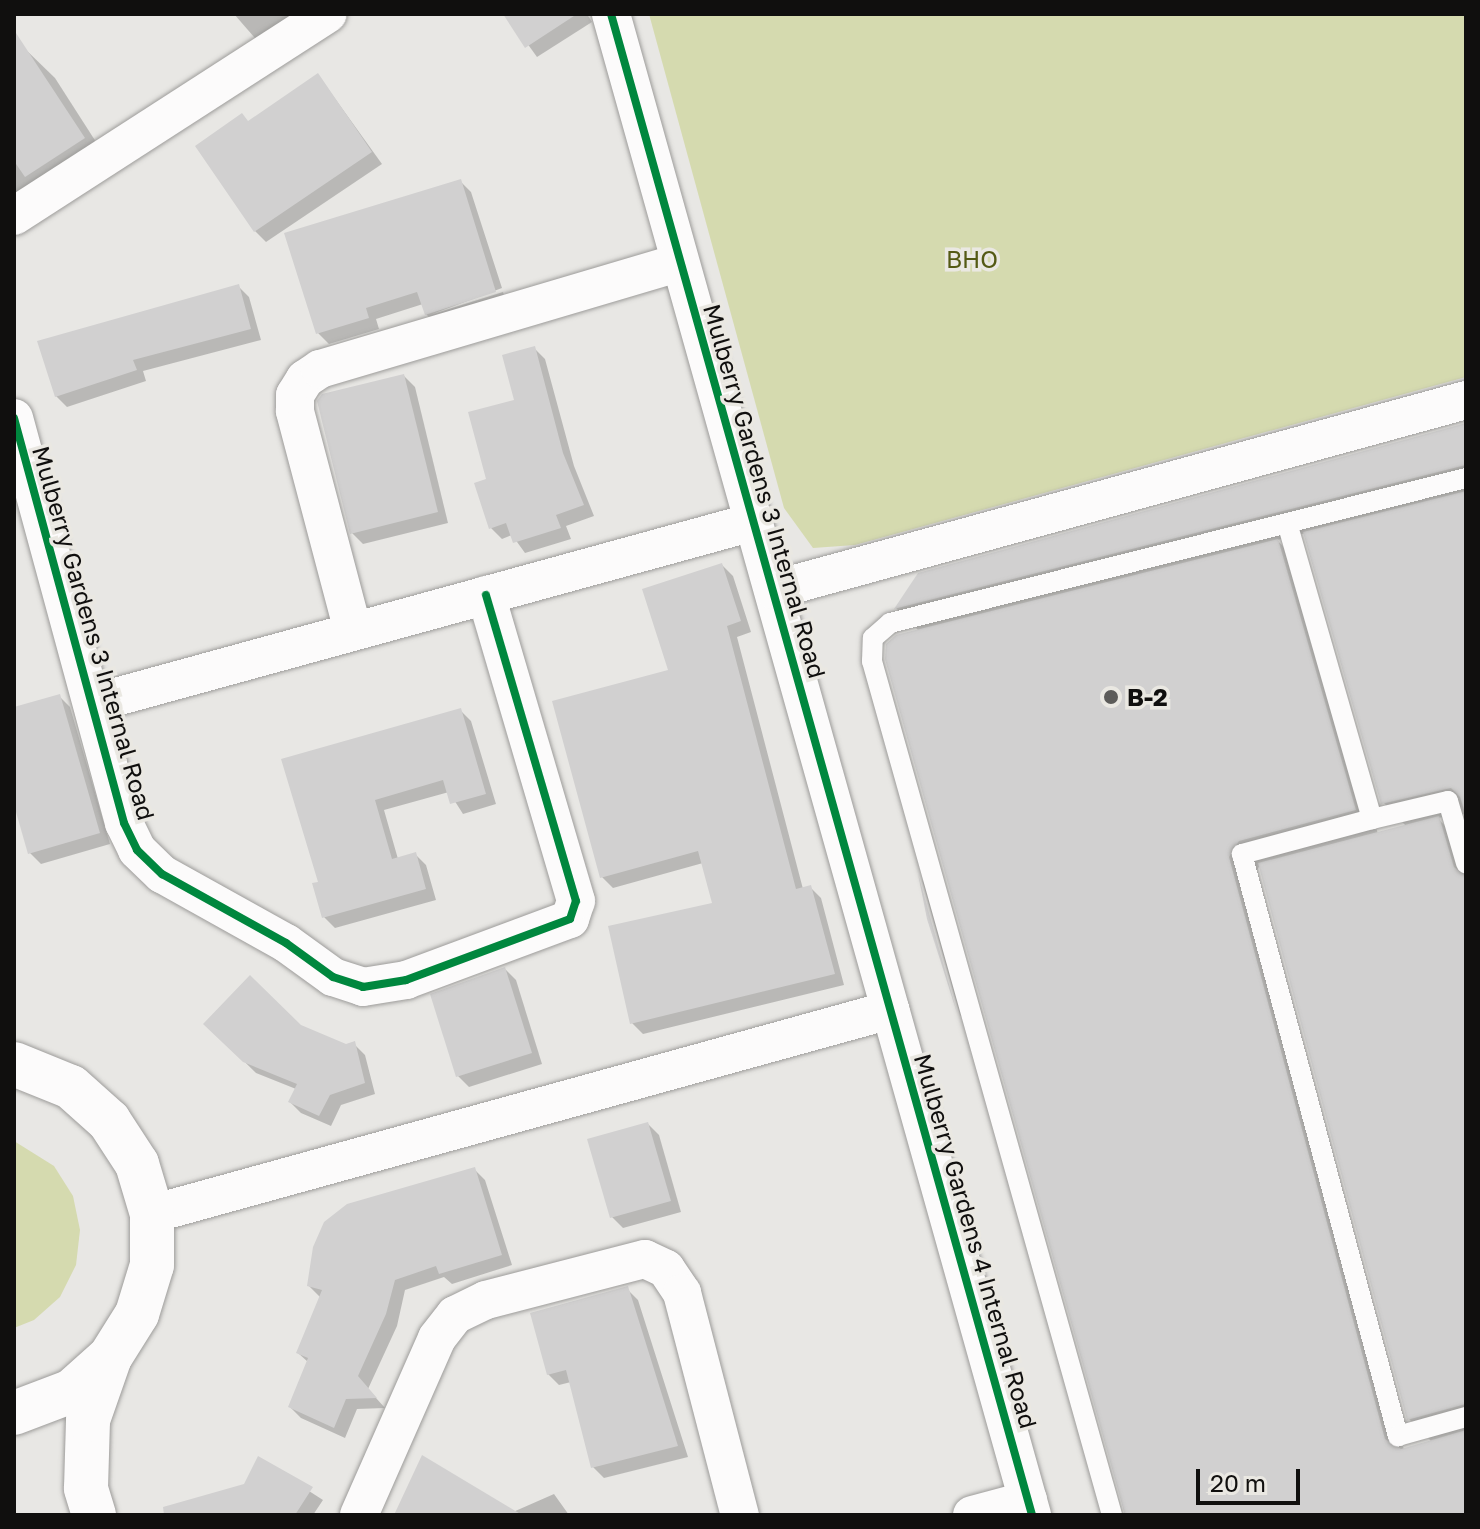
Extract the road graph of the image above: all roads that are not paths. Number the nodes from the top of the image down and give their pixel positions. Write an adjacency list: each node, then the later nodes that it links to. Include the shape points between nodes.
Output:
1 (327, 14): 3 (street)
2 (611, 14): 4 (street, Mulberry Gardens 3 Internal Road)
3 (14, 216)
4 (679, 263): 8 (street, Mulberry Gardens 3 Internal Road); 12 (street, via 320,369 305,379 295,395 295,411)
5 (1466, 400): 10 (street)
6 (14, 418): 13 (street, Mulberry Gardens 3 Internal Road)
7 (1466, 478): 9 (lane)
8 (753, 522): 10 (street, Mulberry Gardens 3 Internal Road); 11 (street, Mulberry Gardens 3 Internal Road)
9 (1288, 526): 14 (lane); 27 (lane, via 890,623 873,638 872,661)
10 (773, 590): 16 (street, Mulberry Gardens 3 Internal Road)
11 (486, 595): 12 (street, Mulberry Gardens 3 Internal Road); 13 (street, Mulberry Gardens 3 Internal Road, via 576,901 570,919 552,930 406,980 363,987 333,977 286,943 162,874 137,850 124,823)
12 (353, 631): 13 (street, Mulberry Gardens 3 Internal Road)
13 (94, 703)
14 (1372, 819): 15 (lane, via 1448,801); 21 (lane, via 1242,854 1398,1436)
15 (1466, 863)
16 (886, 994): 18 (street); 22 (street, Mulberry Gardens 4 Internal Road)
17 (17, 1061): 18 (street, via 71,1087 109,1121 137,1164)
18 (152, 1214): 19 (street, via 152,1265 137,1314)
19 (110, 1357): 20 (street, via 72,1391); 23 (street, via 88,1420 86,1488)
20 (14, 1413)
21 (1466, 1417)
22 (1030, 1508): 26 (street)
23 (94, 1515)
24 (359, 1515): 25 (street, via 437,1338 455,1315 486,1300 645,1259 666,1269 682,1293)
25 (740, 1515)
26 (972, 1515)
27 (1112, 1515)

